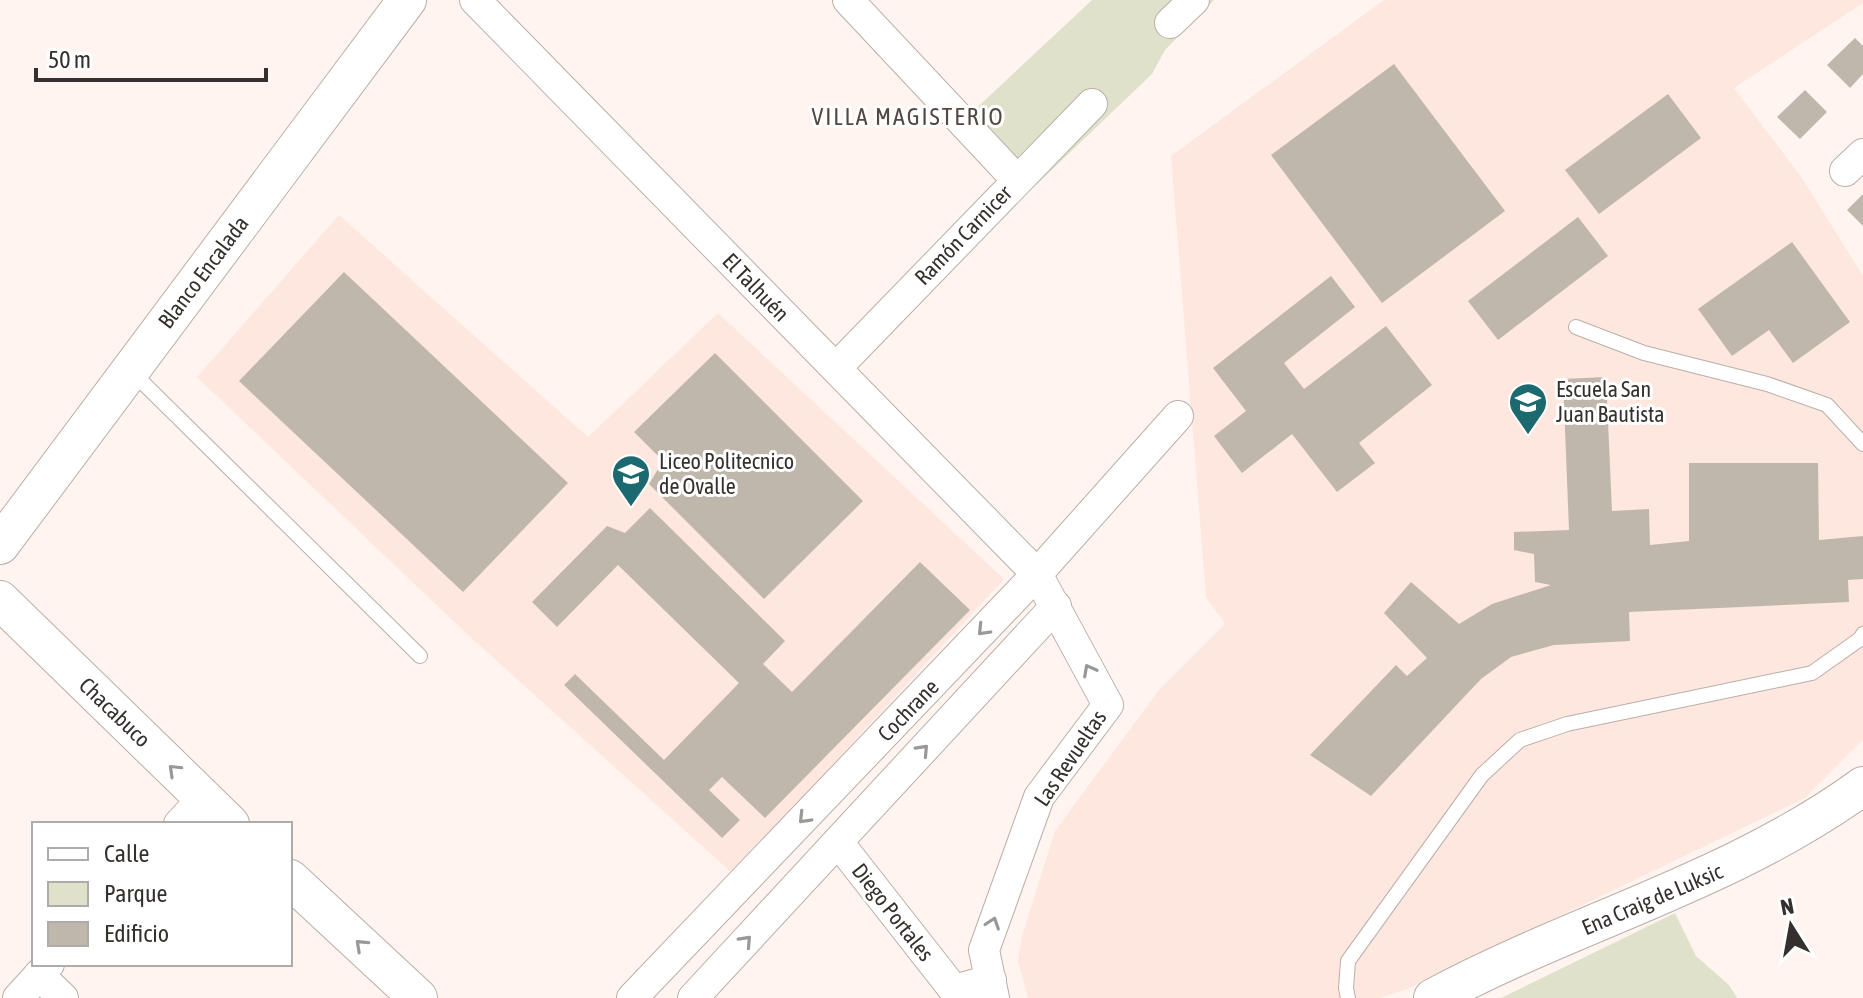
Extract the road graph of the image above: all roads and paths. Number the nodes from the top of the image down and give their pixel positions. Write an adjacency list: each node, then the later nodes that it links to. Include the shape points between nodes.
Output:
1 (407, 0): 10 (street, Blanco Encalada)
2 (475, 0): 9 (street, El Talhuén)
3 (848, 0): 7 (street)
4 (1194, 0): 5 (street)
5 (1170, 23)
6 (1092, 104): 7 (street, Ramón Carnicer)
7 (1017, 180): 9 (street, Ramón Carnicer)
8 (1576, 327): 12 (lane, via 1644,353 1827,405)
9 (836, 368): 14 (street, El Talhuén)
10 (130, 370): 13 (street, Blanco Encalada); 18 (lane)
11 (1178, 416): 14 (street, Cochrane)
12 (1863, 444)
13 (0, 545)
14 (1037, 574): 16 (street, Las Revueltas); 29 (street, Cochrane, one-way to 29)
15 (0, 600): 20 (street, Chacabuco, one-way to 15)
16 (1056, 606): 22 (street, Cochrane, one-way to 16); 25 (street, Las Revueltas, one-way to 16, via 984,950 1039,797 1108,705)
17 (1863, 634): 31 (lane, via 1812,673 1567,724 1520,740 1482,775 1348,961)
18 (420, 656)
19 (1863, 786): 32 (street, Ena Craig de Luksic, via 1759,851)
20 (191, 811): 21 (street, Chacabuco)
21 (224, 822)
22 (838, 842): 25 (street, Diego Portales, via 954,990); 30 (street, Cochrane, one-way to 22)
23 (292, 881): 28 (street, one-way to 23)
24 (44, 970): 26 (street); 27 (street)
25 (992, 989)
26 (18, 998)
27 (63, 998)
28 (418, 998)
29 (632, 998)
30 (693, 998)
31 (1348, 998)
32 (1433, 998)

